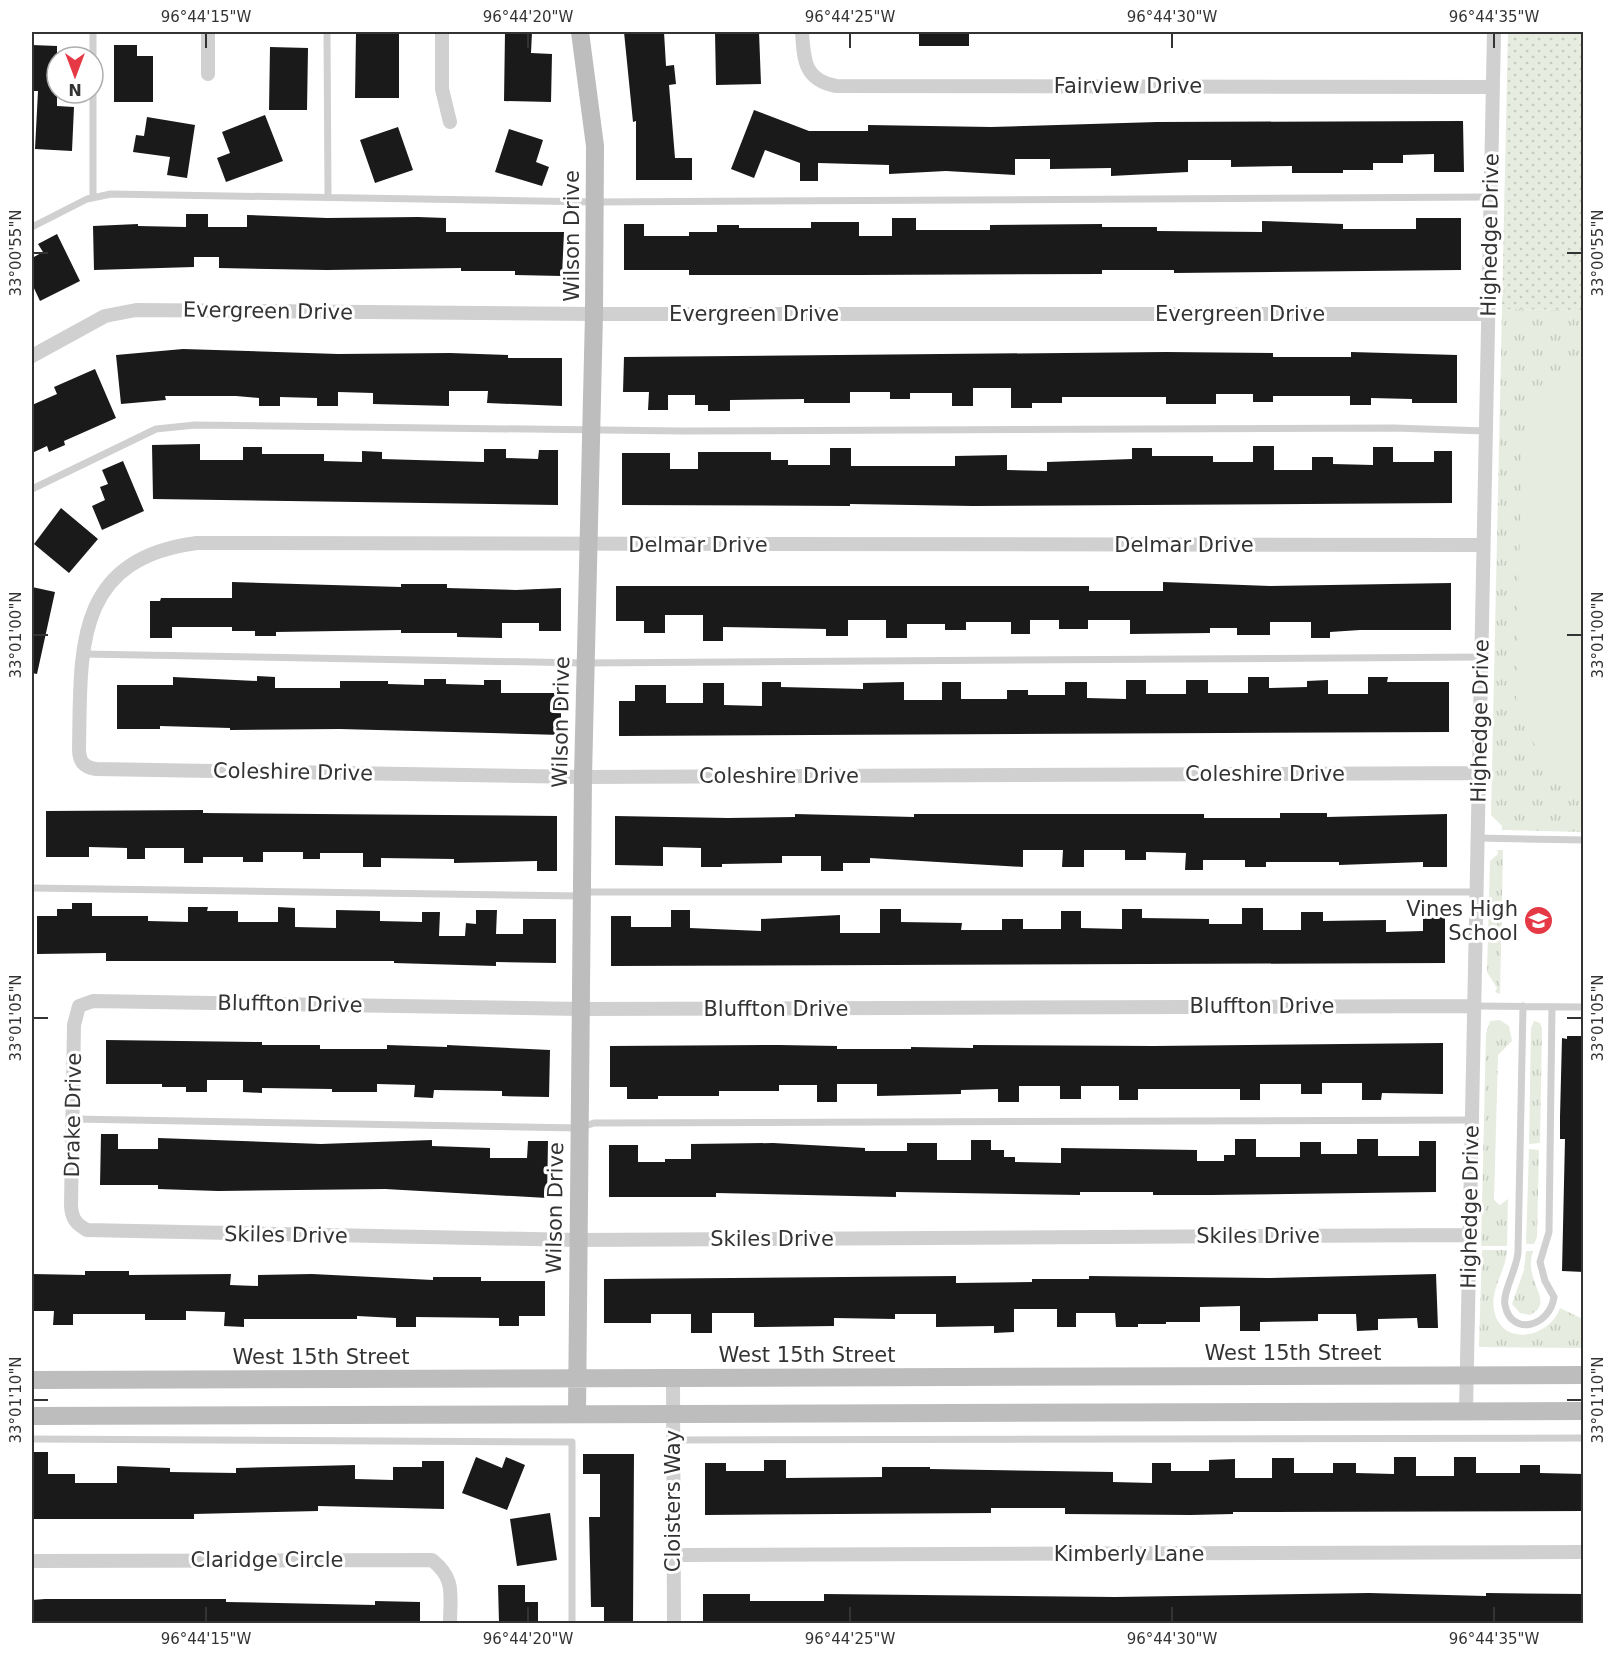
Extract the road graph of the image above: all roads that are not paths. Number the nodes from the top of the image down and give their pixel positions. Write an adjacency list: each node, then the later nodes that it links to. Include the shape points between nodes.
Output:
1 (93, 32): 13 (lane)
2 (208, 32): 8 (street)
3 (327, 32): 11 (lane)
4 (442, 32): 10 (street, via 442,89)
5 (580, 32): 14 (main road, Wilson Drive, via 594,134)
6 (802, 32): 9 (street, Fairview Drive, via 808,70 820,83 836,86)
7 (1494, 32): 9 (street, Highedge Drive)
8 (208, 74)
9 (1492, 87): 12 (street, Highedge Drive)
10 (450, 122)
11 (328, 197): 13 (lane, via 111,194); 14 (lane)
12 (1490, 197): 14 (lane); 17 (street, Highedge Drive)
13 (93, 198): 15 (lane)
14 (595, 202): 16 (main road, Wilson Drive)
15 (32, 227)
16 (594, 314): 17 (street, Evergreen Drive); 18 (street, Evergreen Drive, via 136,310 105,316); 19 (main road, Wilson Drive)
17 (1488, 314): 20 (street, Highedge Drive)
18 (32, 356)
19 (591, 431): 20 (lane); 21 (lane, via 195,425 166,428 145,434); 22 (main road, Wilson Drive)
20 (1486, 431): 23 (street, Highedge Drive)
21 (32, 489)
22 (587, 545): 23 (street, Delmar Drive); 24 (street, Delmar Drive, via 176,545 142,558 114,580 92,613); 26 (main road, Wilson Drive)
23 (1484, 545): 25 (street, Highedge Drive)
24 (81, 654): 26 (lane); 27 (street, Delmar Drive)
25 (1481, 657): 26 (lane); 28 (street, Highedge Drive)
26 (585, 663): 29 (main road, Wilson Drive)
27 (82, 763): 29 (street, Coleshire Drive, via 96,769)
28 (1479, 773): 29 (street, Coleshire Drive); 30 (street, Highedge Drive)
29 (583, 777): 34 (main road, Wilson Drive)
30 (1477, 838): 31 (lane); 33 (street, Highedge Drive)
31 (1584, 840)
32 (32, 888): 34 (lane)
33 (1476, 892): 34 (lane); 35 (street, Highedge Drive)
34 (581, 894): 40 (main road, Wilson Drive)
35 (1474, 1005): 37 (lane); 40 (street, Bluffton Drive); 42 (street, Highedge Drive)
36 (79, 1006): 40 (street, Bluffton Drive, via 93,1001); 41 (street, Drake Drive, via 74,1024)
37 (1523, 1006): 38 (lane); 38 (lane, via 1518,1252 1505,1305 1518,1323 1530,1325 1540,1323 1548,1315 1554,1297 1540,1262 1549,1232)
38 (1552, 1007): 39 (lane)
39 (1584, 1007)
40 (580, 1009): 43 (main road, Wilson Drive)
41 (73, 1119): 43 (lane); 44 (street, Drake Drive, via 71,1215)
42 (1472, 1120): 43 (lane, via 606,1123); 45 (street, Highedge Drive)
43 (579, 1128): 46 (main road, Wilson Drive)
44 (77, 1224): 46 (street, Skiles Drive, via 99,1231)
45 (1469, 1235): 46 (street, Skiles Drive); 47 (street, Highedge Drive)
46 (577, 1240): 49 (main road, Wilson Drive)
47 (1467, 1374): 48 (main road, West 15th Street); 50 (main road, West 15th Street); 52 (street, Highedge Drive)
48 (1584, 1375)
49 (576, 1378): 50 (main road, West 15th Street); 51 (main road, West 15th Street); 54 (main road, Wilson Drive)
50 (673, 1378): 55 (street, Cloisters Way)
51 (32, 1380)
52 (1466, 1411): 53 (main road); 55 (main road)
53 (1584, 1411)
54 (577, 1414): 55 (main road); 56 (main road)
55 (673, 1414): 59 (street, Cloisters Way)
56 (32, 1416)
57 (1584, 1438): 59 (lane)
58 (32, 1439): 64 (lane, via 572,1442)
59 (673, 1440): 61 (street, Cloisters Way)
60 (1584, 1552): 61 (street, Kimberly Lane)
61 (674, 1555): 65 (street, Cloisters Way)
62 (32, 1561): 63 (street, Claridge Circle, via 432,1560 450,1580)
63 (450, 1623)
64 (572, 1623)
65 (674, 1623)

